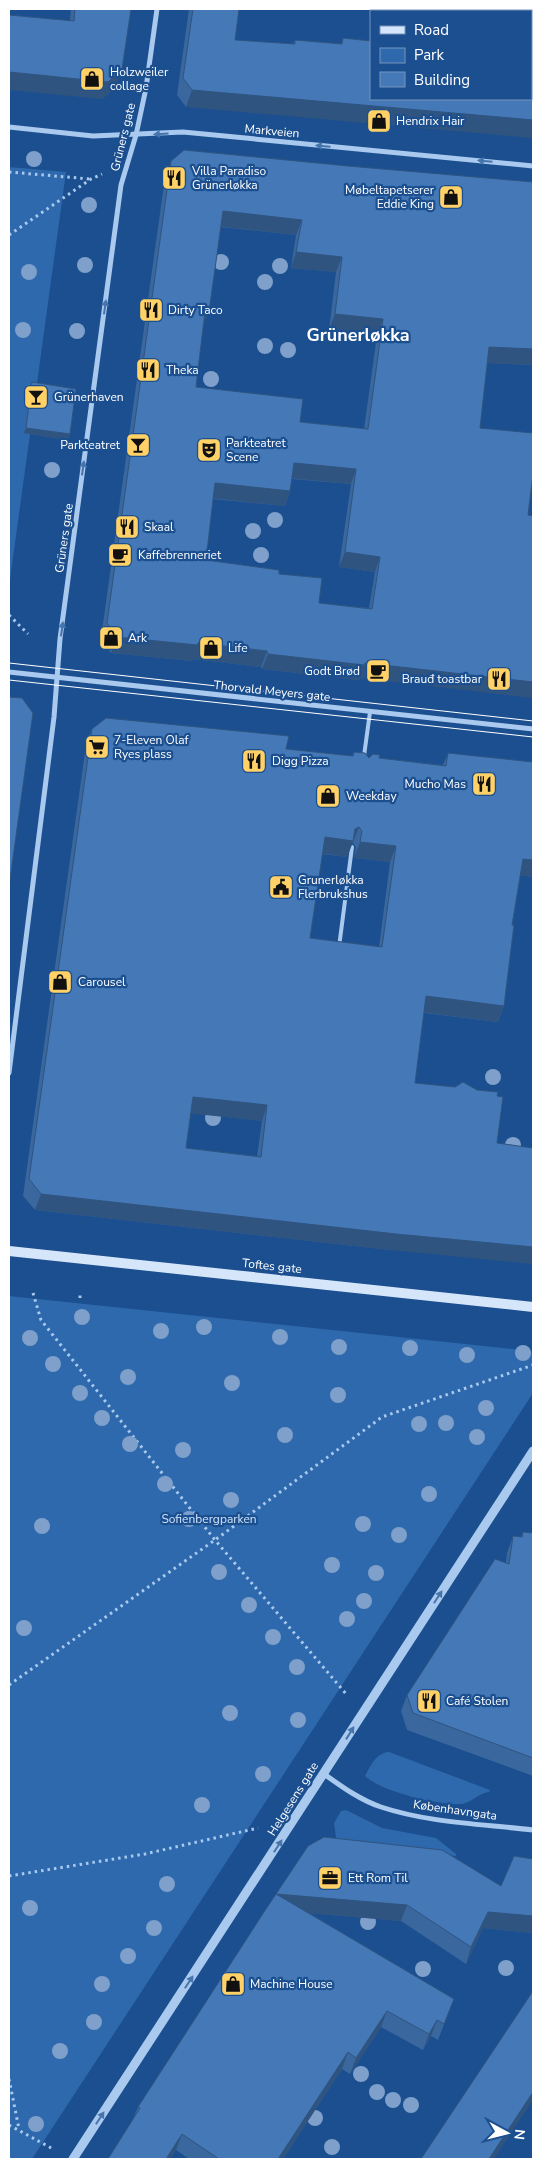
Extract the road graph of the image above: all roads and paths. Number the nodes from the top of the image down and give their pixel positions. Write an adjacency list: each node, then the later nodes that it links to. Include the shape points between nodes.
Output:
1 (157, 9): 3 (street, Grüners gate)
2 (9, 127): 3 (street, Markveien, via 93,136)
3 (136, 135): 4 (street, Markveien, one-way to 3, via 183,132); 12 (street, Grüners gate, one-way to 3, via 121,185)
4 (533, 166)
5 (9, 172): 7 (path)
6 (103, 174): 7 (path)
7 (91, 179): 8 (path)
8 (9, 235)
9 (9, 615): 10 (path)
10 (28, 634)
11 (9, 672): 12 (street, Thorvald Meyers gate)
12 (57, 677): 13 (street, Thorvald Meyers gate); 18 (street, Grüners gate)
13 (370, 712): 14 (street, Thorvald Meyers gate); 15 (lane)
14 (533, 729)
15 (364, 761)
16 (352, 848): 17 (lane)
17 (339, 950)
18 (9, 1073)
19 (9, 1250): 21 (main road, Toftes gate)
20 (33, 1293): 24 (path, via 41,1320)
21 (533, 1307)
22 (533, 1365): 24 (path, via 382,1417)
23 (533, 1452): 27 (street, Helgesens gate, one-way to 23)
24 (215, 1540): 25 (path); 26 (path)
25 (9, 1685)
26 (346, 1695)
27 (324, 1774): 29 (street, Københavngata, via 379,1806 420,1817); 35 (street, Helgesens gate, one-way to 27)
28 (258, 1828): 30 (path, via 145,1854)
29 (533, 1830)
30 (9, 1876)
31 (9, 2079): 33 (path)
32 (9, 2125): 33 (path)
33 (19, 2129): 34 (path)
34 (53, 2148)
35 (73, 2159)

